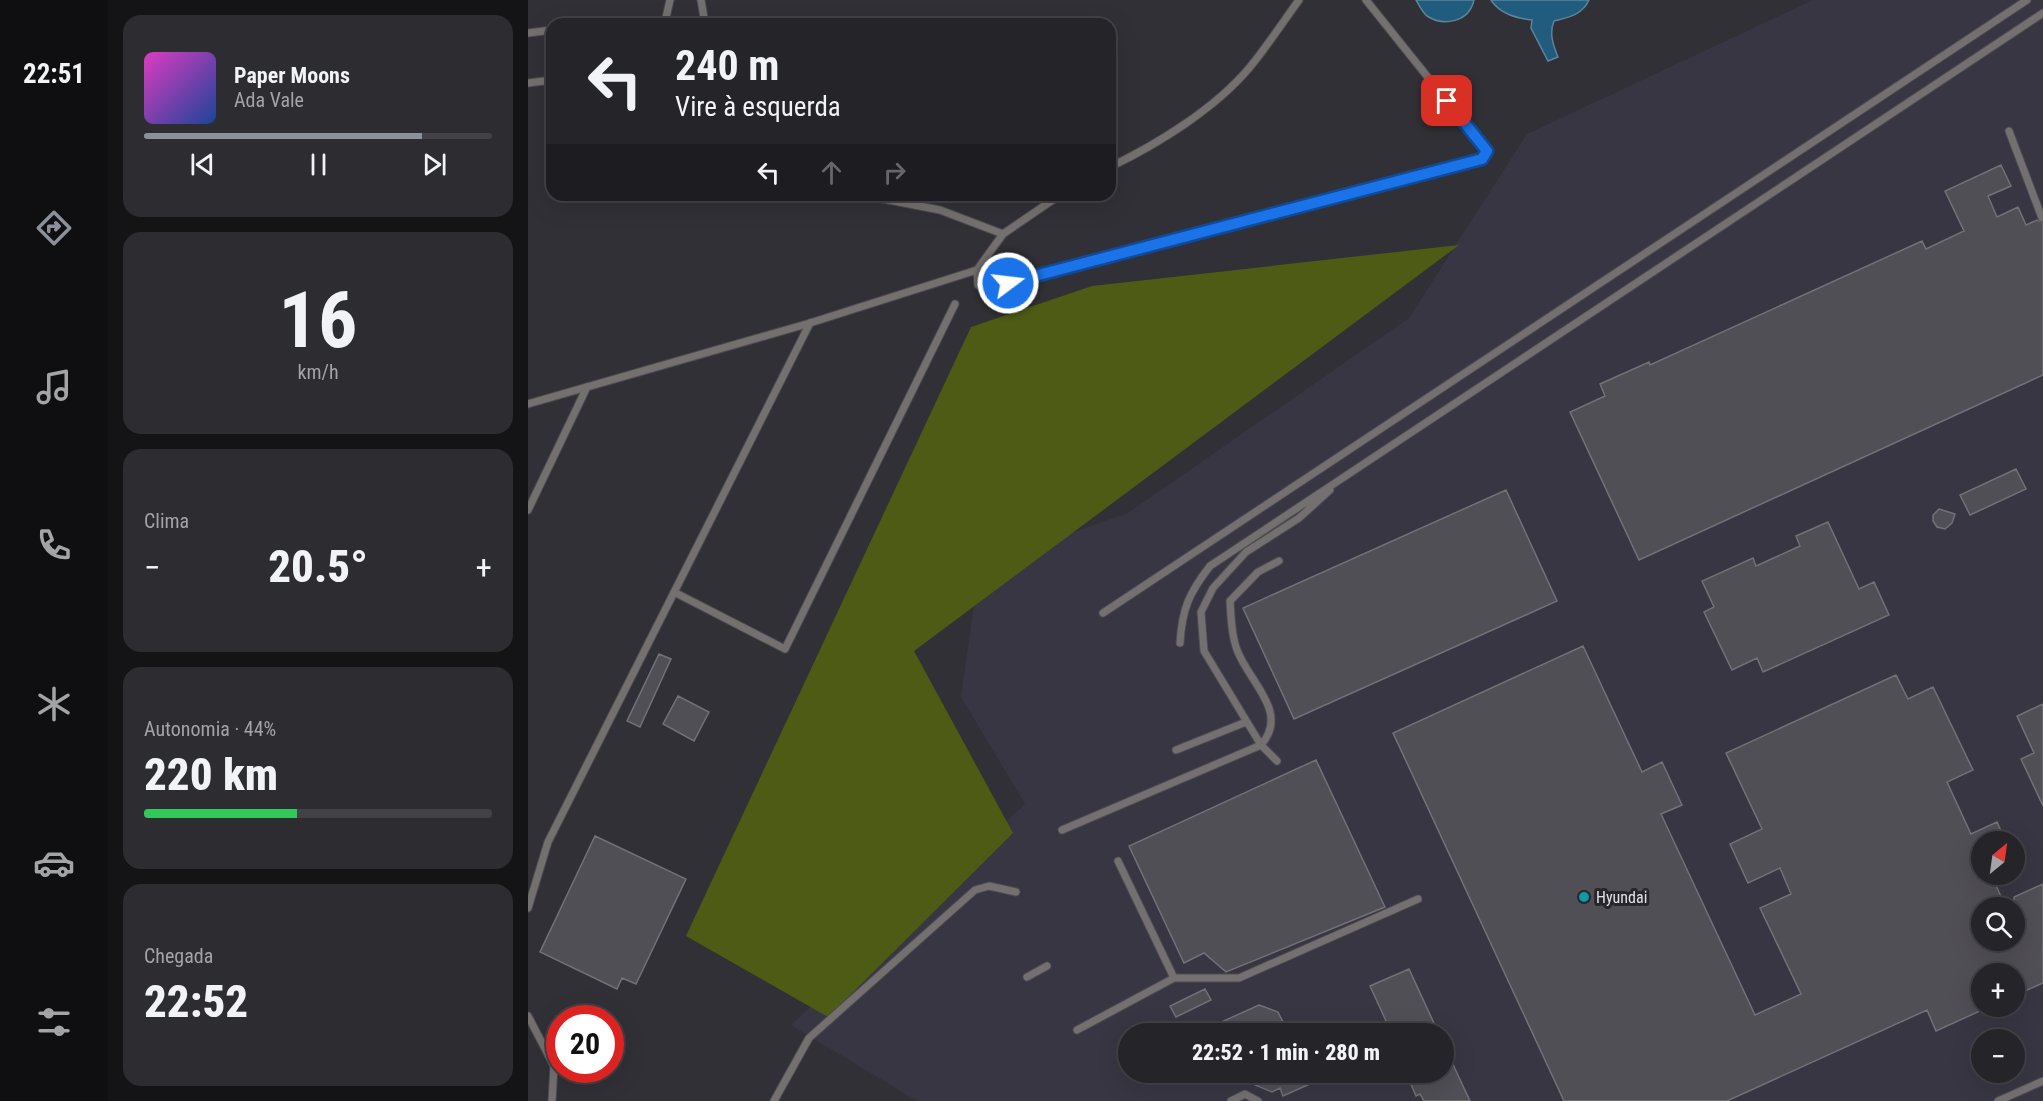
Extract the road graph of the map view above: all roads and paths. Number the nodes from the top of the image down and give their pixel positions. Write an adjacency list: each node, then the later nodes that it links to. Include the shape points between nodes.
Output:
1 (670, 0): 7 (lane)
2 (701, 0): 8 (lane)
3 (1299, 0): 14 (lane, via 1249,68 1195,118)
4 (1366, 0): 19 (lane, via 1487,151 1482,159 986,288 978,285)
5 (2027, 0): 28 (lane)
6 (2043, 13): 24 (lane)
7 (666, 18)
8 (704, 18)
9 (546, 31): 10 (lane)
10 (528, 33)
11 (546, 81): 12 (lane)
12 (528, 83)
13 (2009, 130): 17 (lane)
14 (1116, 164)
15 (894, 201): 18 (lane, via 940,210)
16 (1051, 201): 18 (lane)
17 (2042, 218)
18 (1003, 234): 19 (lane)
19 (976, 270): 21 (lane)
20 (955, 304): 27 (lane, via 785,649)
21 (810, 323): 22 (lane); 27 (lane)
22 (587, 387): 23 (lane); 25 (lane)
23 (528, 404)
24 (1338, 481): 29 (lane, via 1210,566 1193,588 1182,615); 30 (lane, via 1299,518 1246,552 1213,588 1202,612 1204,651)
25 (528, 510)
26 (1279, 561): 31 (lane, via 1258,572 1230,601 1236,648 1273,719 1271,734)
27 (674, 592): 38 (lane, via 548,842)
28 (1102, 614)
29 (1180, 643)
30 (1246, 722): 31 (lane); 32 (lane)
31 (1261, 745): 33 (lane); 34 (lane)
32 (1176, 750)
33 (1277, 761)
34 (1062, 830)
35 (1118, 861): 41 (lane)
36 (1016, 892): 46 (lane, via 989,886 975,890 808,1038)
37 (1418, 899): 41 (lane, via 1239,978)
38 (528, 908)
39 (1047, 966): 40 (lane)
40 (1027, 977)
41 (1174, 978): 43 (lane)
42 (528, 1016): 45 (lane, via 554,1066)
43 (1077, 1030)
44 (2043, 1081): 49 (lane)
45 (552, 1101)
46 (774, 1101)
47 (1231, 1101): 48 (lane, via 1245,1094)
48 (1258, 1101)
49 (1998, 1101)

